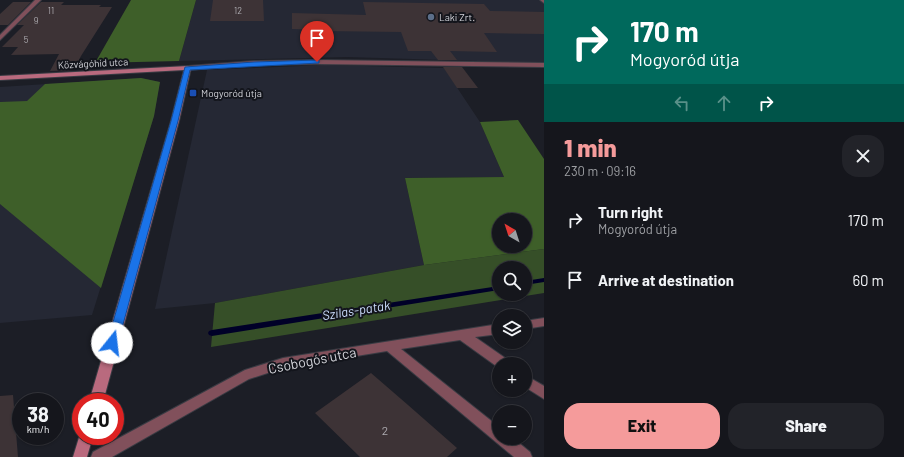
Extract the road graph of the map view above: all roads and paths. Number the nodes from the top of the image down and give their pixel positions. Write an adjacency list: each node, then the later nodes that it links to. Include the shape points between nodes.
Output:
1 (38, 0): 2 (street)
2 (0, 38)
3 (544, 65): 4 (street, via 317,62)
4 (188, 68): 5 (street, Közvágóhíd utca); 13 (street)
5 (0, 78)
6 (544, 322): 7 (street)
7 (532, 324)
8 (492, 331): 9 (street, Csobogós utca)
9 (462, 335): 10 (street, Csobogós utca); 11 (street)
10 (390, 347): 15 (street); 19 (street, Csobogós utca, via 283,364 245,375)
11 (493, 357)
12 (532, 385): 14 (street)
13 (99, 393)
14 (544, 393)
15 (492, 430)
16 (83, 445): 18 (street)
17 (510, 445): 20 (street)
18 (80, 457)
19 (98, 457)
20 (525, 457)

